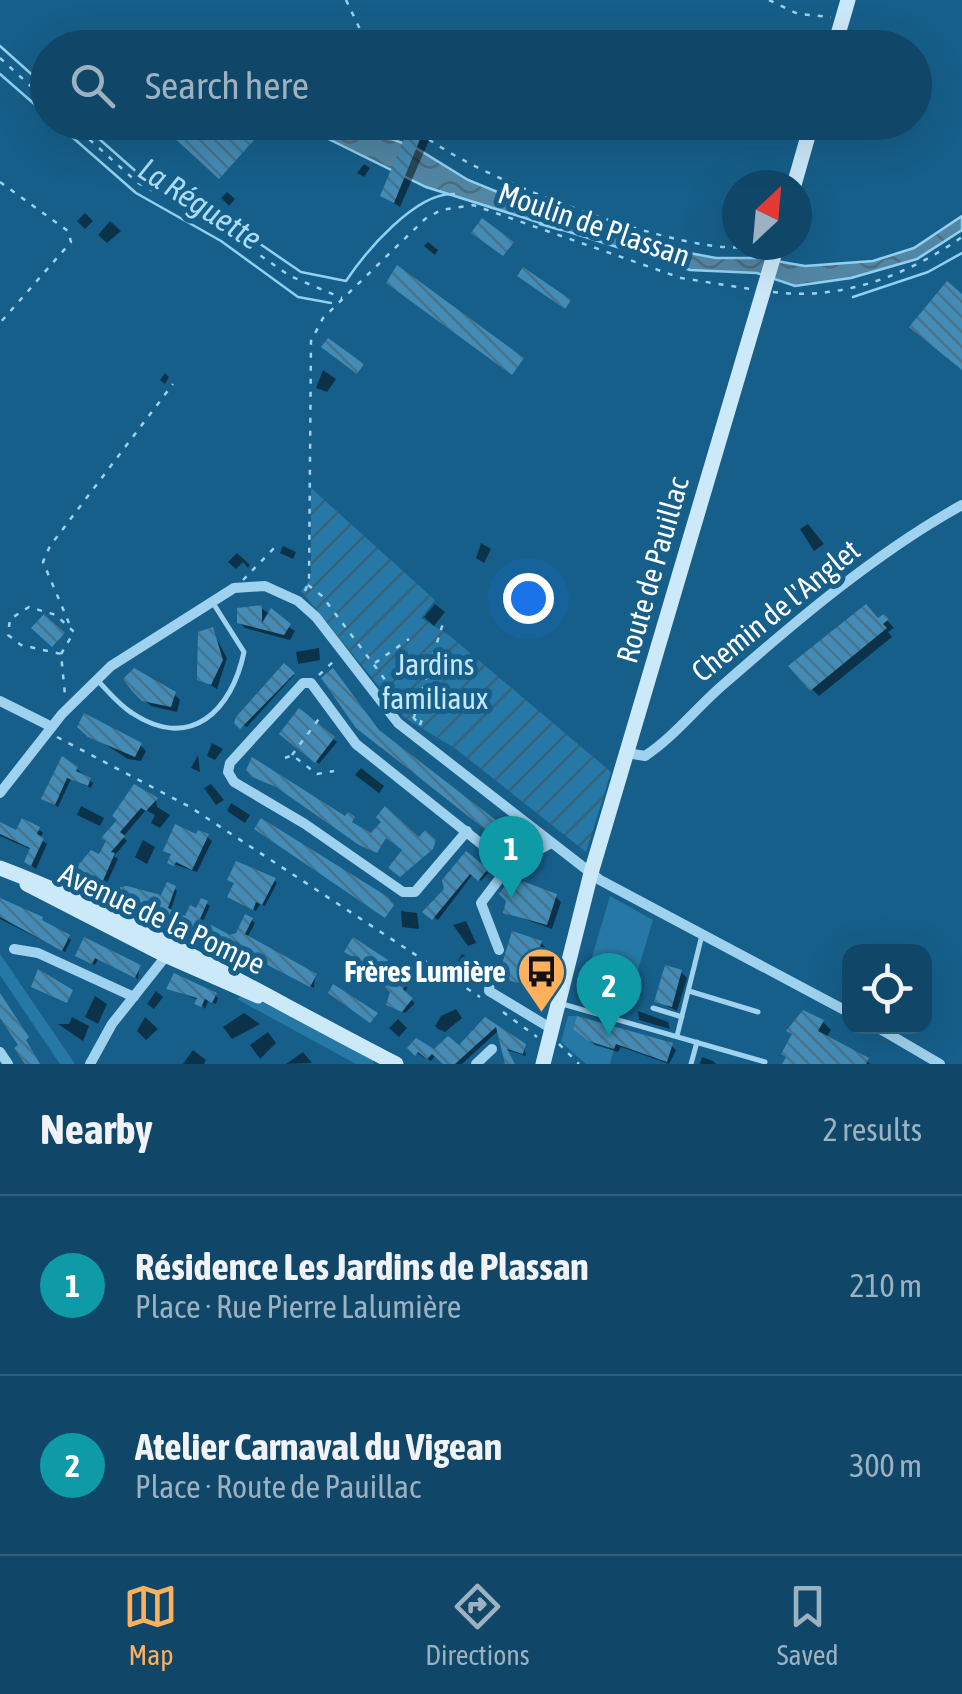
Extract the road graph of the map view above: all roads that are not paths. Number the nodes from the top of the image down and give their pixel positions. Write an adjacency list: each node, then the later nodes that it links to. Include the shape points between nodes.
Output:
1 (848, 0): 2 (main road)
2 (839, 30)
3 (807, 140): 4 (main road)
4 (798, 170)
5 (773, 260): 11 (main road, Route de Pauillac)
6 (962, 505): 11 (street, Chemin de l'Anglet, via 894,547 725,682 659,747 645,756)
7 (213, 603): 8 (street); 8 (lane, via 244,652 232,694 212,717 184,726 153,724); 14 (street, via 244,586 264,586 298,601 392,718 419,732)
8 (97, 680): 10 (street)
9 (0, 700): 10 (street)
10 (50, 730): 12 (street)
11 (627, 753): 17 (main road, Route de Pauillac)
12 (0, 793)
13 (467, 831): 13 (street, via 356,744 311,683 230,763 234,782 403,892 415,892); 15 (street)
14 (551, 843): 15 (street); 17 (street)
15 (509, 866): 21 (street, via 480,902)
16 (2, 869): 20 (main road, Avenue de la Pompe, via 45,896)
17 (592, 873): 18 (street); 25 (main road, Route de Pauillac)
18 (702, 935): 23 (lane); 27 (street)
19 (14, 949): 24 (street, via 38,952)
20 (170, 950): 24 (street); 37 (main road, Avenue de la Pompe)
21 (499, 950)
22 (490, 978): 30 (street, via 489,991)
23 (689, 991): 28 (lane); 29 (lane)
24 (134, 997): 39 (street)
25 (556, 1002): 30 (main road, Route de Pauillac); 32 (lane)
26 (652, 1008): 29 (lane)
27 (842, 1009)
28 (758, 1012)
29 (682, 1017): 32 (lane)
30 (547, 1034): 41 (main road, Route de Pauillac); 42 (main road, Route de Pauillac)
31 (888, 1034): 44 (street)
32 (676, 1036): 33 (lane)
33 (697, 1042): 36 (lane); 43 (lane)
34 (492, 1049): 40 (street)
35 (0, 1052): 38 (street)
36 (765, 1062)
37 (391, 1063)
38 (8, 1064)
39 (90, 1064)
40 (476, 1064)
41 (533, 1064)
42 (543, 1064)
43 (691, 1064)
44 (940, 1064)

